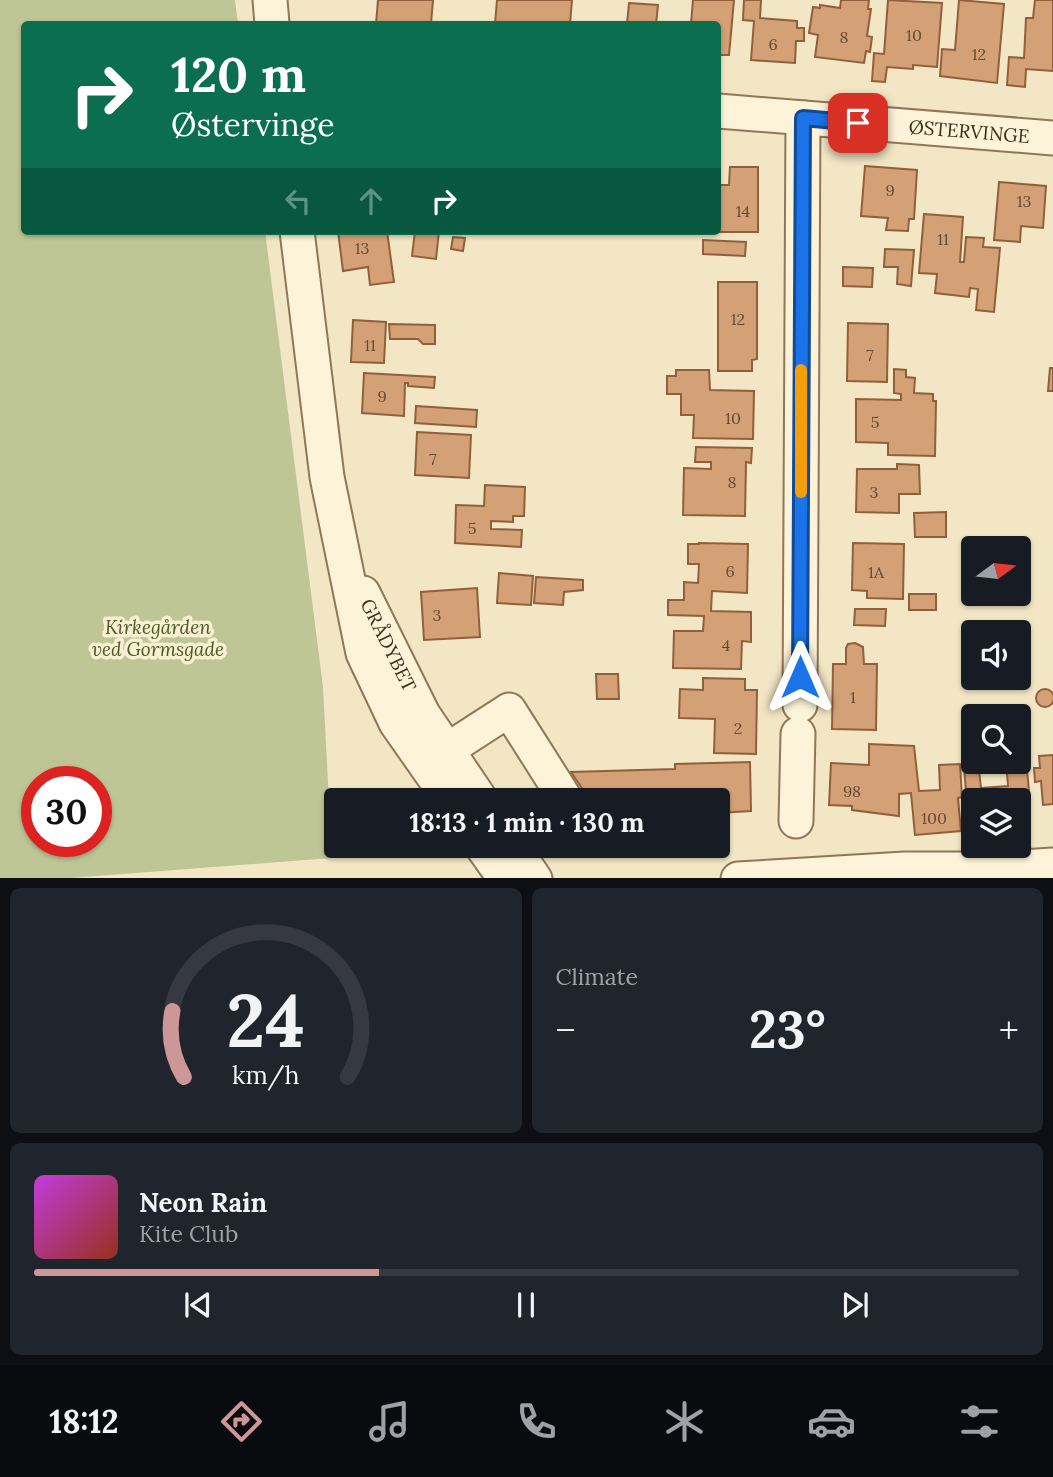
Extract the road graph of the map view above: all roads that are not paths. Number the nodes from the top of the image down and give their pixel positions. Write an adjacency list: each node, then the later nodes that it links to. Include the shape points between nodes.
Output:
1 (270, 0): 2 (street)
2 (272, 21)
3 (721, 111): 4 (street, ØSTERVINGE)
4 (803, 118): 5 (street, ØSTERVINGE); 11 (street)
5 (1053, 138)
6 (297, 235): 7 (street, GRÅDYBET, via 327,477 365,597 423,714)
7 (436, 757): 8 (street, GRÅDYBET); 9 (street, GRÅDYBET); 10 (street, via 509,710)
8 (446, 788)
9 (468, 788)
10 (558, 788)
11 (796, 821)
12 (490, 858): 17 (street)
13 (521, 858): 18 (street)
14 (1053, 865): 15 (street)
15 (985, 869): 16 (street, via 905,869); 20 (street)
16 (858, 875): 19 (street)
17 (505, 878)
18 (535, 878)
19 (738, 878)
20 (942, 878)

